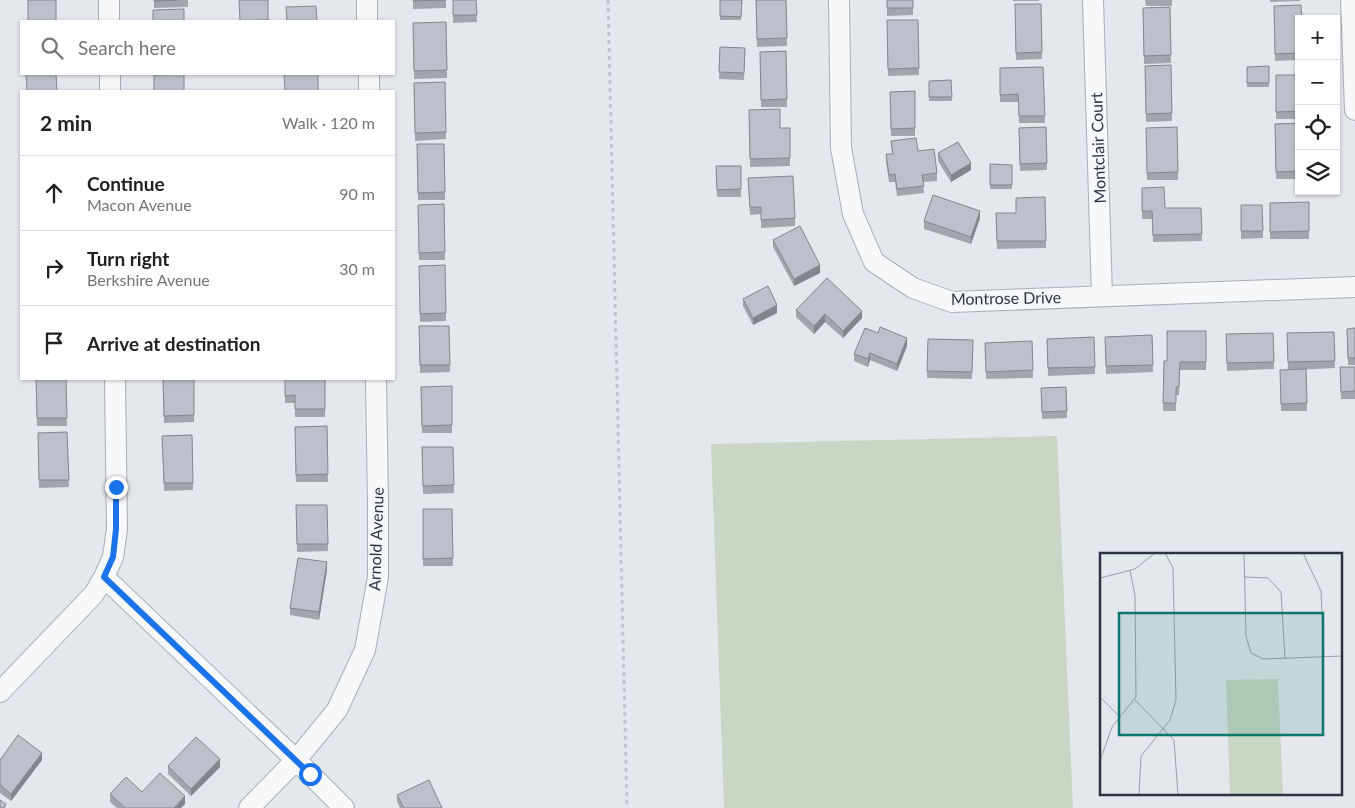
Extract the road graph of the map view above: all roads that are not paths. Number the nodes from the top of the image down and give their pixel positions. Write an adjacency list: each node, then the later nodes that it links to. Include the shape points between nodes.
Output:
1 (109, 0): 6 (street)
2 (367, 0): 7 (street)
3 (839, 0): 14 (street, Montrose Drive, via 841,148 853,214 874,262 913,288 952,302)
4 (1094, 0): 14 (street, Montclair Court)
5 (1351, 0): 12 (street)
6 (109, 20)
7 (367, 20)
8 (110, 75): 10 (street)
9 (369, 75): 11 (street)
10 (110, 90)
11 (369, 90)
12 (1355, 110)
13 (1355, 287): 14 (street, Montrose Drive)
14 (1102, 296)
15 (115, 380): 17 (street, via 116,529 113,557)
16 (376, 380): 19 (street, Arnold Avenue, via 378,577 365,650 337,710)
17 (104, 577): 18 (street, via 94,594); 19 (street)
18 (1, 686)
19 (296, 760): 20 (street, Arnold Avenue); 21 (street)
20 (249, 808)
21 (344, 808)

